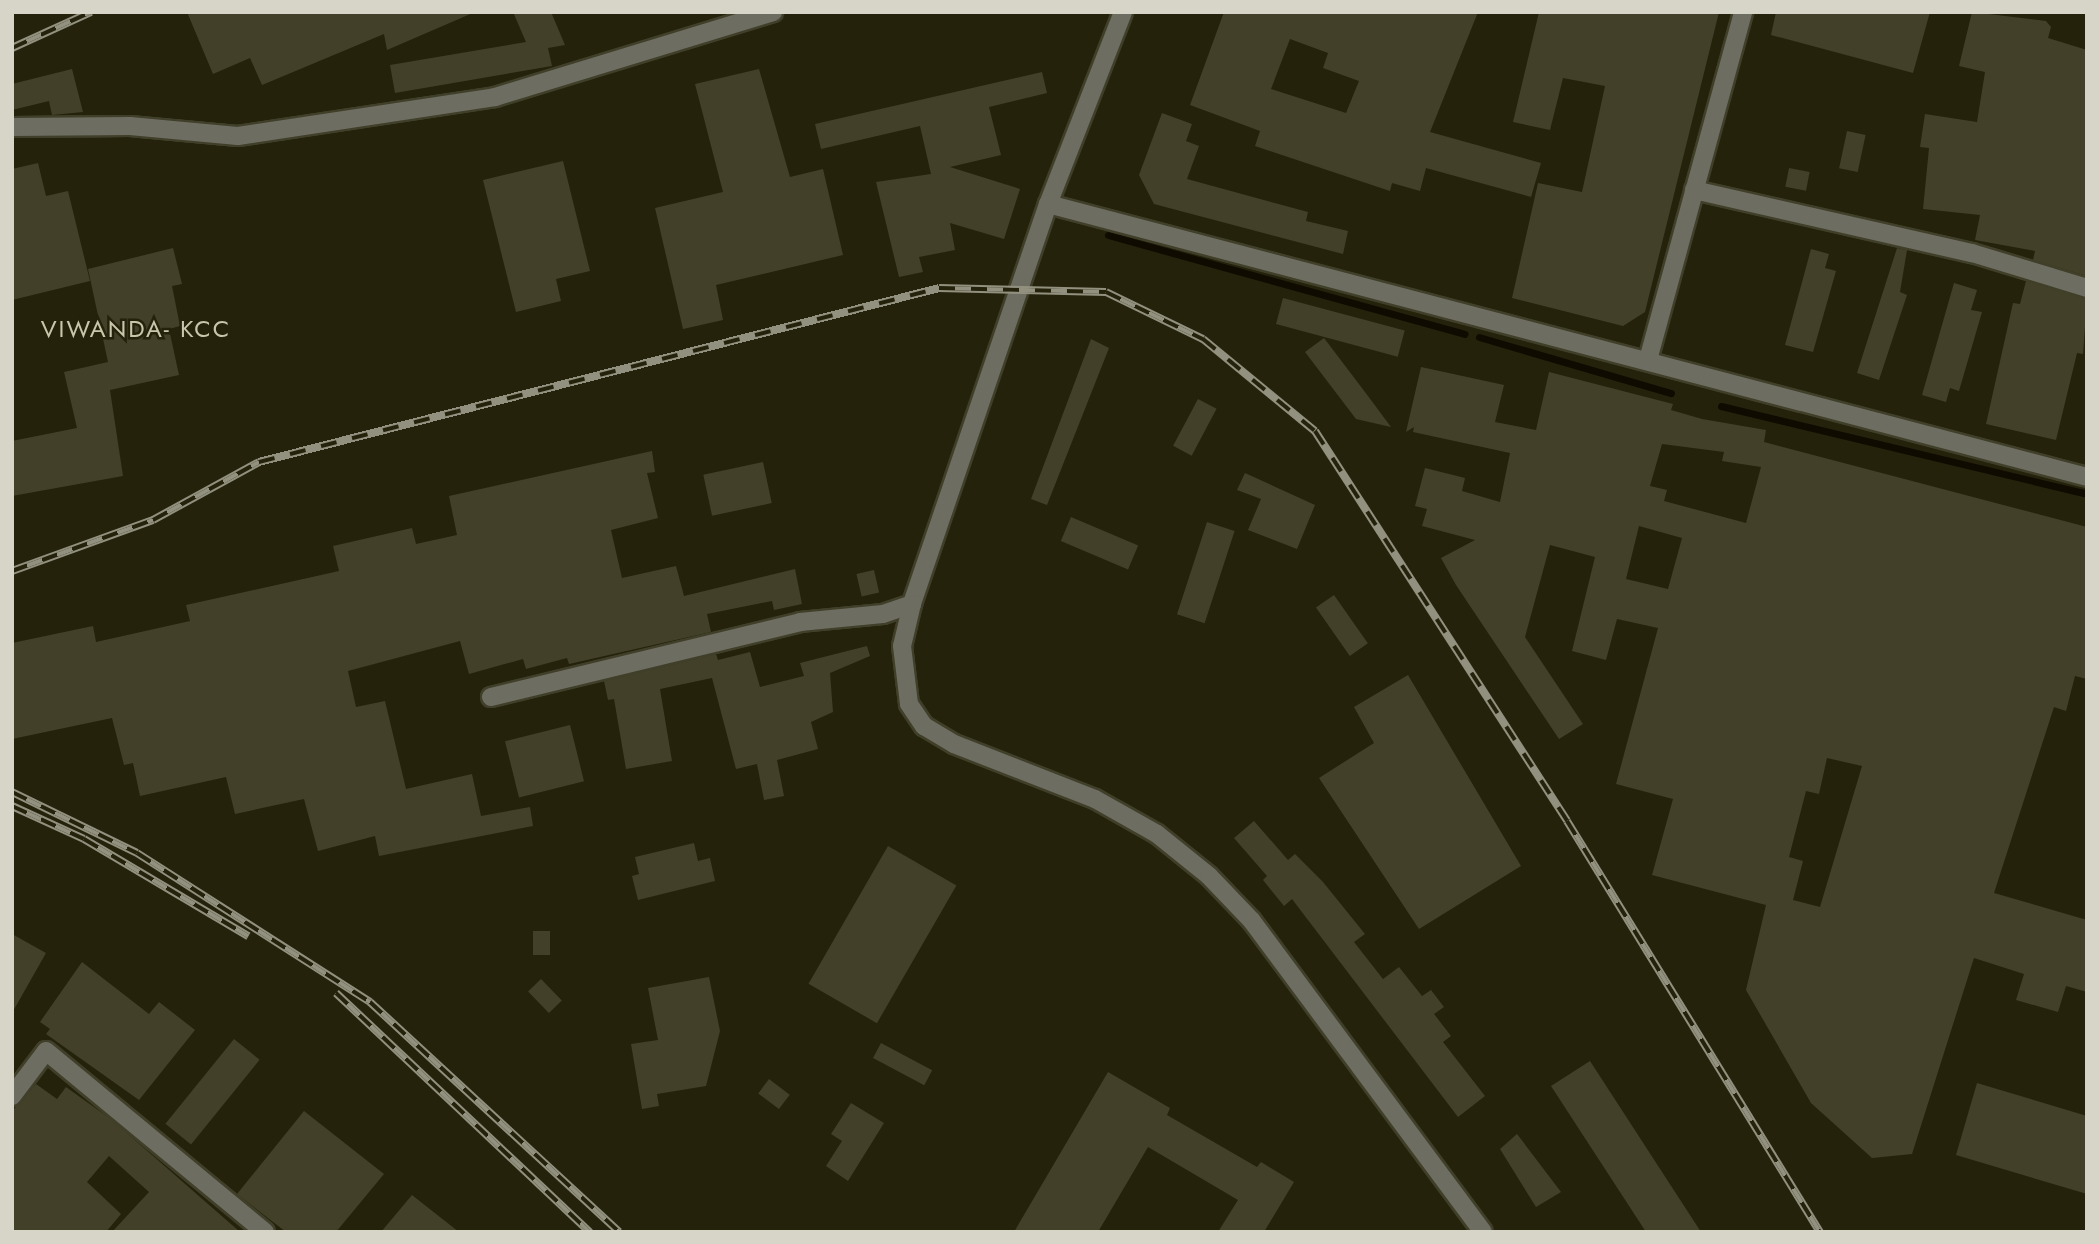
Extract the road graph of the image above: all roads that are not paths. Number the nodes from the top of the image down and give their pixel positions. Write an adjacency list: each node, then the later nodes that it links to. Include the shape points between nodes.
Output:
1 (773, 12): 4 (street, via 495,97 238,136 130,126)
2 (1123, 12): 6 (street)
3 (1743, 12): 5 (street)
4 (12, 127)
5 (1694, 190): 7 (street, via 1972,253); 8 (street)
6 (1048, 204): 8 (street); 10 (street)
7 (2087, 288)
8 (1648, 360): 9 (street)
9 (2087, 477)
10 (912, 604): 11 (street, via 883,614 800,622); 14 (street, via 902,646 902,676 909,704 924,726 954,744 1095,799 1157,834 1209,876 1252,921)
11 (491, 697)
12 (12, 1096): 13 (street, via 46,1051)
13 (265, 1232)
14 (1483, 1232)

